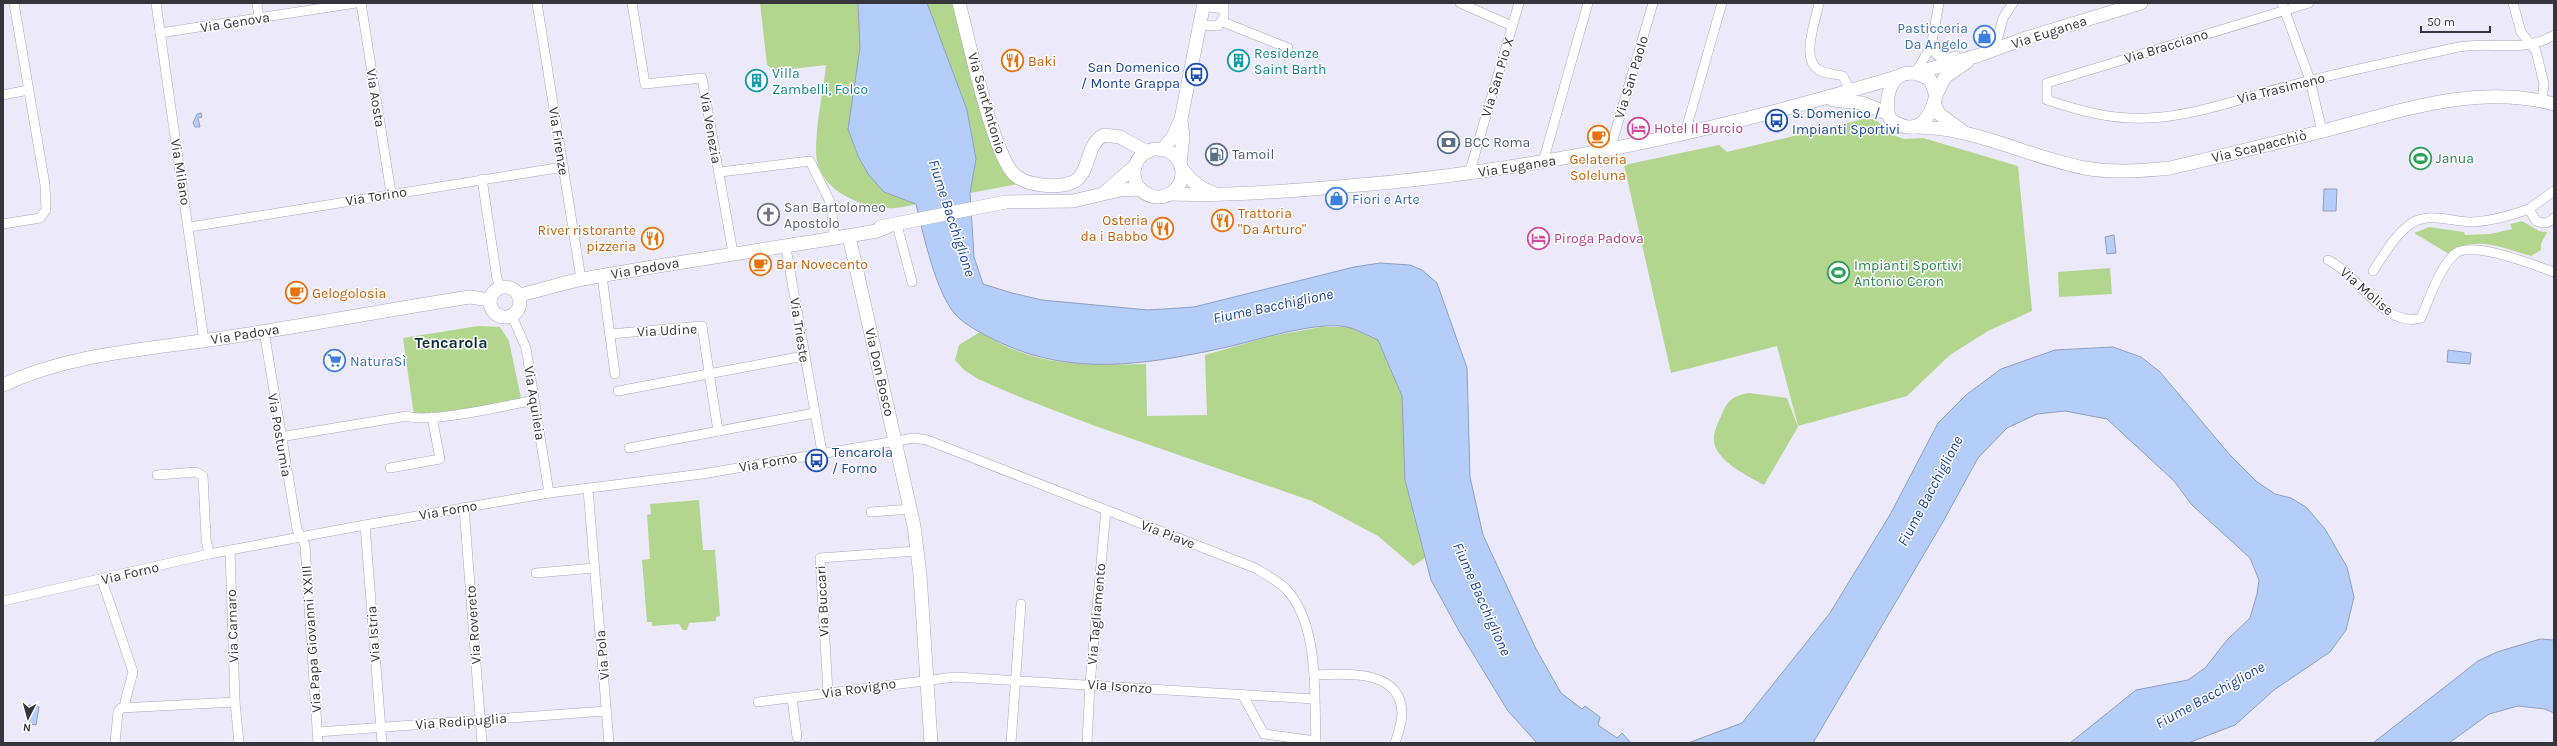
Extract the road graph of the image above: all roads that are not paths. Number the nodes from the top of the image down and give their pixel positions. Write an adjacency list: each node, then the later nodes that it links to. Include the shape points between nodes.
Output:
1 (14, 3): 39 (street)
2 (156, 3): 27 (street, Via Milano)
3 (257, 3): 23 (street)
4 (356, 3): 23 (street, Via Genova)
5 (361, 3): 64 (street, Via Aosta)
6 (537, 3): 58 (street, Via Firenze)
7 (632, 3): 59 (street, Via Venezia, via 645,84 702,78)
8 (959, 3): 51 (street, Via Sant'Antonio, via 1002,155 1015,175 1034,184 1071,182 1081,176 1093,144 1098,138 1112,135)
9 (1460, 3): 26 (street, Via San Pio X)
10 (1519, 3): 26 (street, Via San Pio X)
11 (1588, 3): 55 (street)
12 (1653, 3): 53 (street, Via San Paolo)
13 (1722, 3): 49 (street)
14 (1819, 3): 40 (street, via 1808,52 1812,64 1820,70 1843,76)
15 (1939, 3): 30 (street)
16 (2013, 3): 32 (street, via 2003,18)
17 (2141, 3): 32 (street, Via Euganea)
18 (2309, 3): 22 (street, Via Bracciano)
19 (2513, 3): 29 (street, via 2521,32)
20 (1203, 4): 21 (street); 25 (street)
21 (1223, 6): 24 (street)
22 (2283, 6): 37 (street); 38 (street, Via Bracciano)
23 (259, 18): 27 (street, Via Genova)
24 (1223, 22): 25 (street, via 1212,27); 31 (street)
25 (1199, 24): 46 (street)
26 (1512, 26): 60 (street, Via San Pio X)
27 (160, 33): 72 (street, Via Milano)
28 (2554, 35): 29 (street, Via Trasimeno)
29 (2532, 44): 37 (street, Via Trasimeno, via 2458,47); 44 (street)
30 (1931, 47): 33 (street, via 1936,55 1945,58); 34 (street); 35 (street)
31 (1288, 48)
32 (1995, 49): 33 (street, Via Euganea)
33 (1980, 55): 34 (street, Via Euganea); 42 (street, Via Euganea, via 1949,74)
34 (1934, 67): 35 (street, Via Euganea); 42 (street)
35 (1915, 73): 36 (street, Via Euganea); 42 (street, via 1930,79)
36 (1900, 76): 40 (street, Via Euganea); 45 (street, via 1894,82 1888,98)
37 (2310, 80): 38 (street, Via Trasimeno, via 2197,110 2149,118 2121,118 2076,110 2054,103 2047,100); 48 (street)
38 (2047, 83)
39 (28, 90): 41 (street); 70 (street, via 45,185 44,214 40,218)
40 (1850, 91): 43 (street, Via Euganea)
41 (3, 94)
42 (1934, 95): 47 (street, Via Euganea, via 1926,119); 50 (street, Via Scapacchiò, via 1946,120)
43 (1811, 102): 45 (street, Via Euganea, via 1848,100 1873,105); 49 (street, Via Euganea)
44 (2548, 102): 48 (street, Via Scapacchiò, via 2513,97 2467,98 2412,108)
45 (1888, 113): 47 (street, Via Euganea, via 1898,124)
46 (1181, 120): 52 (street, via 1173,137); 57 (street)
47 (1913, 127): 50 (street, Via Scapacchiò)
48 (2322, 131): 50 (street, Via Scapacchiò, via 2170,168 2141,171 2084,168)
49 (1685, 133): 53 (street, Via Euganea)
50 (1965, 133)
51 (1130, 142): 54 (street, Via Sant'Antonio); 56 (street, via 1136,152)
52 (1162, 150): 54 (street); 57 (street, Via Euganea, via 1173,154)
53 (1610, 150): 55 (street, Via Euganea)
54 (1147, 152): 56 (street, Via Euganea)
55 (1543, 162): 60 (street, Via Euganea)
56 (1136, 165): 62 (street, via 1135,179); 65 (street, Via Euganea)
57 (1181, 166): 66 (street, via 1180,184); 67 (street, Via Euganea, via 1193,183)
58 (563, 167): 61 (street, Via Torino); 82 (street, Via Firenze)
59 (720, 172): 73 (street, Via Venezia, via 810,161 832,204); 77 (street, Via Venezia)
60 (1468, 174): 67 (street, Via Euganea, via 1283,192)
61 (482, 179): 64 (street, Via Torino); 84 (street)
62 (1141, 190): 65 (street, Via Euganea); 66 (street, Via Euganea, via 1151,196)
63 (2554, 191): 68 (street)
64 (391, 193): 72 (street, Via Torino)
65 (1103, 193): 71 (street, Via Euganea, via 1073,201 1006,202)
66 (1170, 194): 67 (street, Via Euganea)
67 (1216, 194)
68 (2529, 209): 69 (street, via 2536,221 2544,224); 79 (street, via 2508,217 2486,221 2420,219 2396,238)
69 (2554, 218)
70 (3, 224)
71 (897, 225): 73 (street, Via Padova); 74 (street, Via Padova); 83 (street)
72 (190, 227): 90 (street, Via Milano)
73 (834, 234): 75 (street, Via Padova, via 785,243)
74 (849, 236): 76 (street, Via Padova); 101 (street, Via Don Bosco)
75 (772, 248): 76 (street, Via Padova); 77 (street, Via Padova)
76 (786, 248): 91 (street, Via Trieste)
77 (733, 253): 81 (street, Via Padova)
78 (2328, 260): 80 (street, Via Molise, via 2335,263 2367,295 2399,318 2410,321 2421,318 2449,260 2457,253 2468,249 2482,250)
79 (2373, 271)
80 (2554, 272)
81 (602, 276): 82 (street, Via Padova); 89 (street)
82 (581, 279): 85 (street, Via Padova)
83 (912, 282)
84 (499, 283): 85 (street, via 511,288); 86 (street)
85 (518, 295): 87 (street, via 519,306)
86 (490, 300): 87 (street, via 491,309 498,316); 88 (street, Via Padova, via 470,297)
87 (512, 316): 96 (street, Via Aquileia, via 526,348)
88 (264, 331): 90 (street, Via Padova); 100 (street, Via Postumia)
89 (610, 334): 92 (street, Via Udine, via 702,326); 93 (street)
90 (204, 341): 94 (street, Via Padova, via 72,361 47,367)
91 (804, 356): 92 (street); 97 (street, Via Trieste)
92 (710, 373): 95 (street); 99 (street)
93 (615, 374)
94 (3, 385)
95 (618, 391)
96 (534, 400): 98 (street); 107 (street, Via Aquileia)
97 (814, 413): 99 (street); 103 (street, Via Trieste)
98 (432, 417): 100 (street, via 407,416); 104 (street, via 440,459)
99 (718, 430): 102 (street)
100 (280, 437): 113 (street, Via Postumia, via 297,529)
101 (896, 440): 103 (street, Via Forno); 109 (street, Via Don Bosco); 110 (street, Via Piave, via 927,440)
102 (629, 448)
103 (822, 452): 106 (street, Via Forno, via 702,474)
104 (390, 468)
105 (157, 475): 116 (street, via 196,472 203,476)
106 (588, 488): 107 (street, Via Forno); 117 (street, Via Pola)
107 (549, 493): 108 (street, Via Forno)
108 (464, 507): 112 (street, Via Forno); 134 (street, Via Rovereto)
109 (911, 508): 111 (street); 115 (street, Via Don Bosco)
110 (1106, 510): 122 (street, Via Piave, via 1255,568 1286,589 1302,615 1311,647); 125 (street, Via Tagliamento)
111 (872, 512)
112 (365, 525): 113 (street, Via Forno); 135 (street, Via Istria)
113 (301, 537): 114 (street, Via Forno); 136 (street, Via Papa Giovanni XXIII, via 305,545)
114 (230, 550): 116 (street, Via Forno); 130 (street, Via Carnaro)
115 (916, 552): 123 (street, Via Don Bosco, via 920,575); 126 (street, Via Buccari, via 820,558)
116 (209, 554): 119 (street, Via Forno)
117 (595, 568): 118 (street); 133 (street, Via Pola)
118 (536, 573)
119 (102, 580): 120 (street, Via Forno); 132 (street, via 133,672)
120 (3, 601)
121 (1021, 604): 124 (street)
122 (1314, 674): 129 (street, Via Piave); 148 (street, via 1356,673 1372,676 1387,684 1398,698 1402,714)
123 (926, 679): 124 (street, Via Isonzo, via 955,677); 126 (street, Via Rovigno); 145 (street, Via Don Bosco)
124 (1014, 681): 125 (street, Via Isonzo); 146 (street)
125 (1090, 684): 127 (street, Via Isonzo); 147 (street, Via Tagliamento)
126 (828, 692): 128 (street, Via Rovigno)
127 (1242, 694): 129 (street, Via Isonzo); 138 (street, via 1264,734)
128 (792, 698): 131 (street, Via Rovigno); 137 (street)
129 (1314, 699): 138 (street, Via Piave)
130 (235, 702): 132 (street); 140 (street, Via Carnaro)
131 (758, 702)
132 (126, 707): 139 (street, via 118,712)
133 (606, 711): 134 (street, Via Redipuglia); 144 (street, Via Pola)
134 (480, 719): 135 (street, Via Redipuglia); 143 (street, Via Rovereto)
135 (380, 727): 136 (street, Via Redipuglia); 142 (street, Via Istria)
136 (317, 732): 141 (street, Via Papa Giovanni XXIII)
137 (797, 737)
138 (1316, 742)
139 (115, 743)
140 (239, 743)
141 (318, 743)
142 (382, 743)
143 (482, 743)
144 (609, 743)
145 (931, 743)
146 (1011, 743)
147 (1087, 743)
148 (1395, 743)

